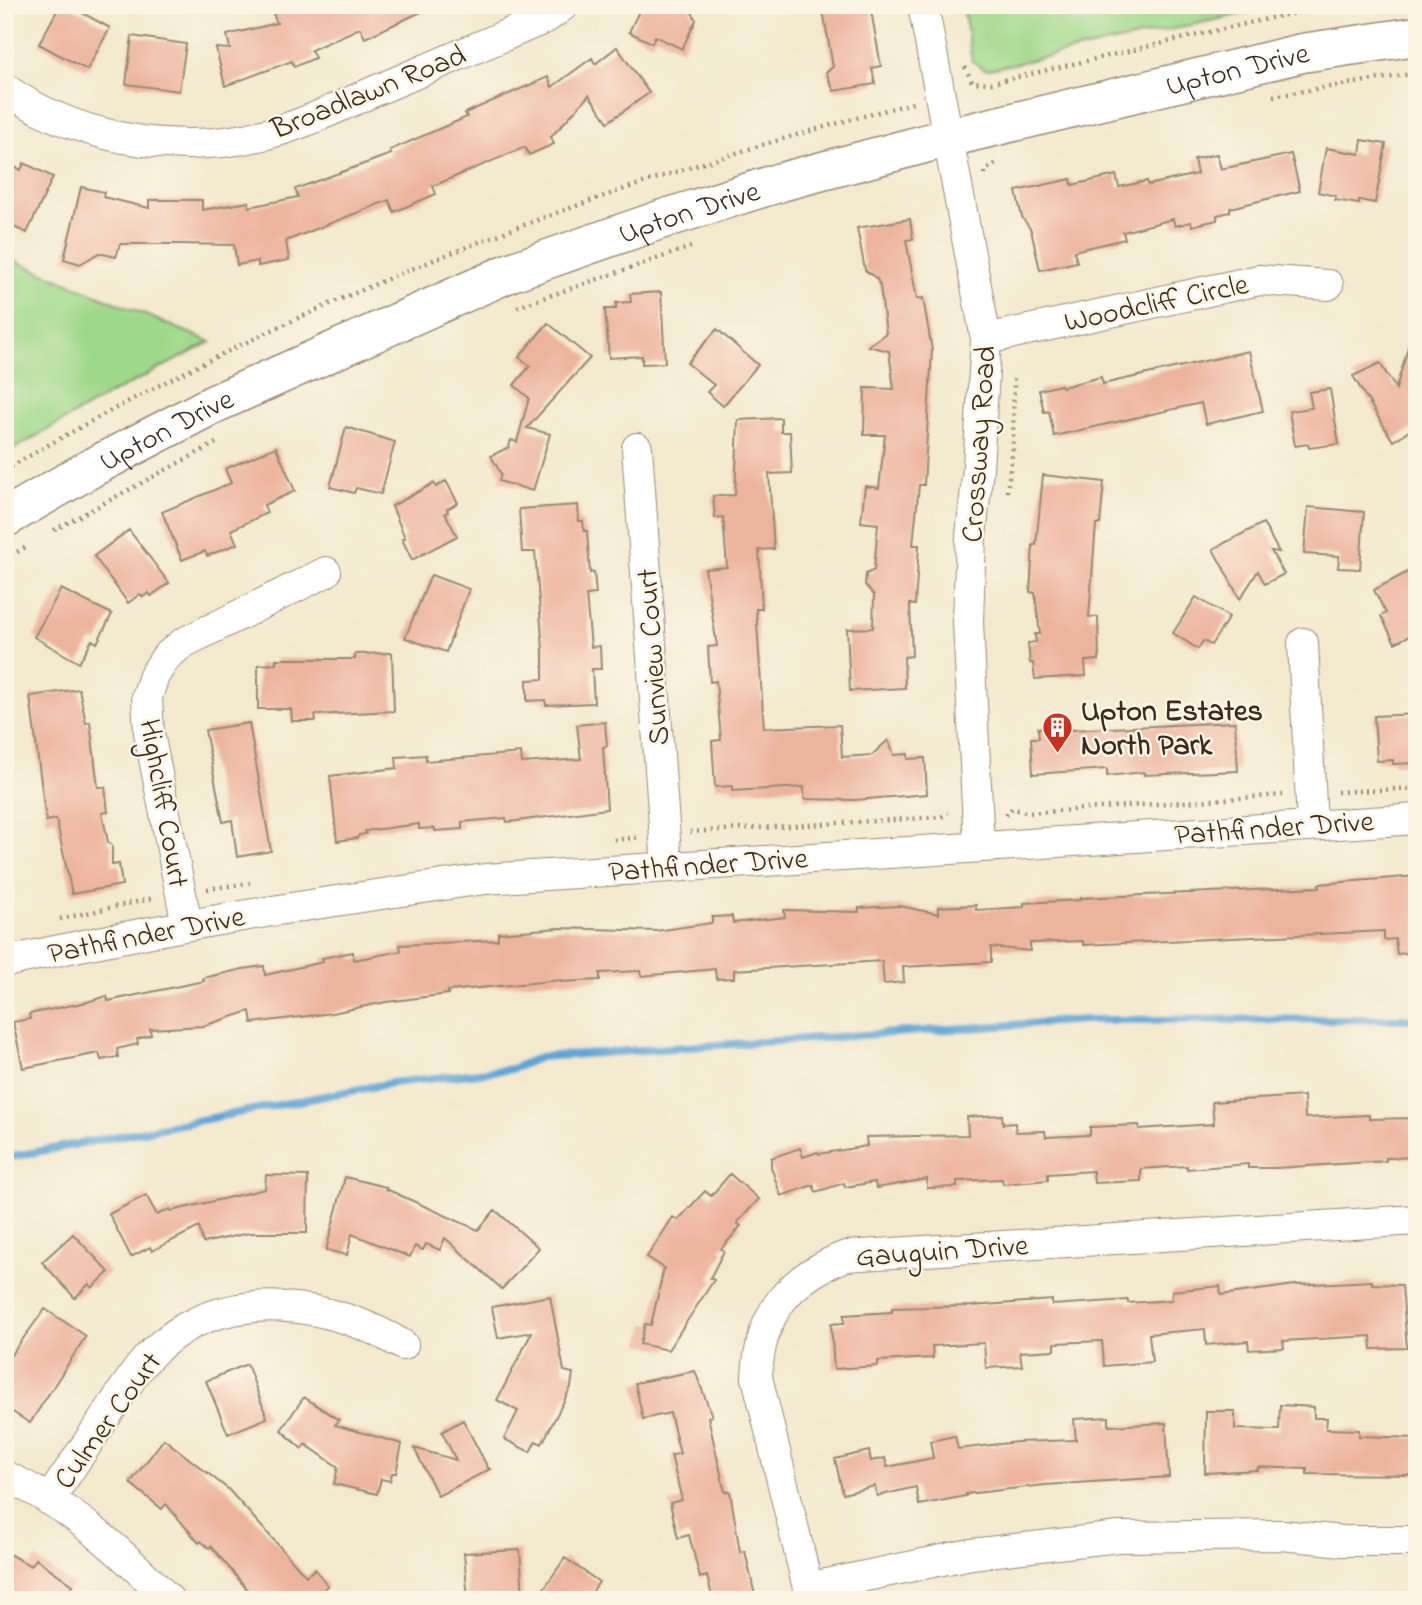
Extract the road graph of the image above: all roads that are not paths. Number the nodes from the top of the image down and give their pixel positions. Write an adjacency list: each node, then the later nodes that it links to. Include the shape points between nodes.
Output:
1 (564, 5): 4 (street, Broadlawn Road, via 546,19 290,127 245,139 162,144 108,136 67,123)
2 (923, 5): 5 (street, Crossway Road)
3 (1417, 37): 5 (main road, Upton Drive, via 1302,53)
4 (5, 89)
5 (947, 138): 7 (street, Crossway Road); 9 (main road, Upton Drive, via 781,182 511,272 215,404 93,467)
6 (1328, 285): 7 (street, Woodcliff Circle, via 1259,280)
7 (986, 338): 14 (street, Crossway Road, via 968,622)
8 (638, 448): 15 (street, Sunview Court)
9 (17, 532)
10 (326, 572): 16 (street, Highcliff Court, via 183,643 166,657 154,676 147,697 149,733)
11 (1303, 643): 13 (street)
12 (1417, 818): 13 (street, Pathfinder Drive)
13 (1312, 825): 14 (street, Pathfinder Drive)
14 (979, 846): 15 (street, Pathfinder Drive)
15 (667, 867): 16 (street, Pathfinder Drive, via 485,880)
16 (187, 925): 17 (street, Pathfinder Drive)
17 (5, 962)
18 (1417, 1220): 23 (street, Gauguin Drive, via 846,1256 819,1266 789,1290 767,1325 757,1377)
19 (403, 1345): 21 (street, Culmer Court, via 356,1321 281,1306 219,1313 189,1326 162,1343 140,1367)
20 (5, 1476): 21 (street)
21 (49, 1500): 24 (street, via 135,1565)
22 (1417, 1541): 23 (street, Gauguin Drive, via 1280,1535 1119,1537 971,1554)
23 (809, 1594)
24 (169, 1600)

